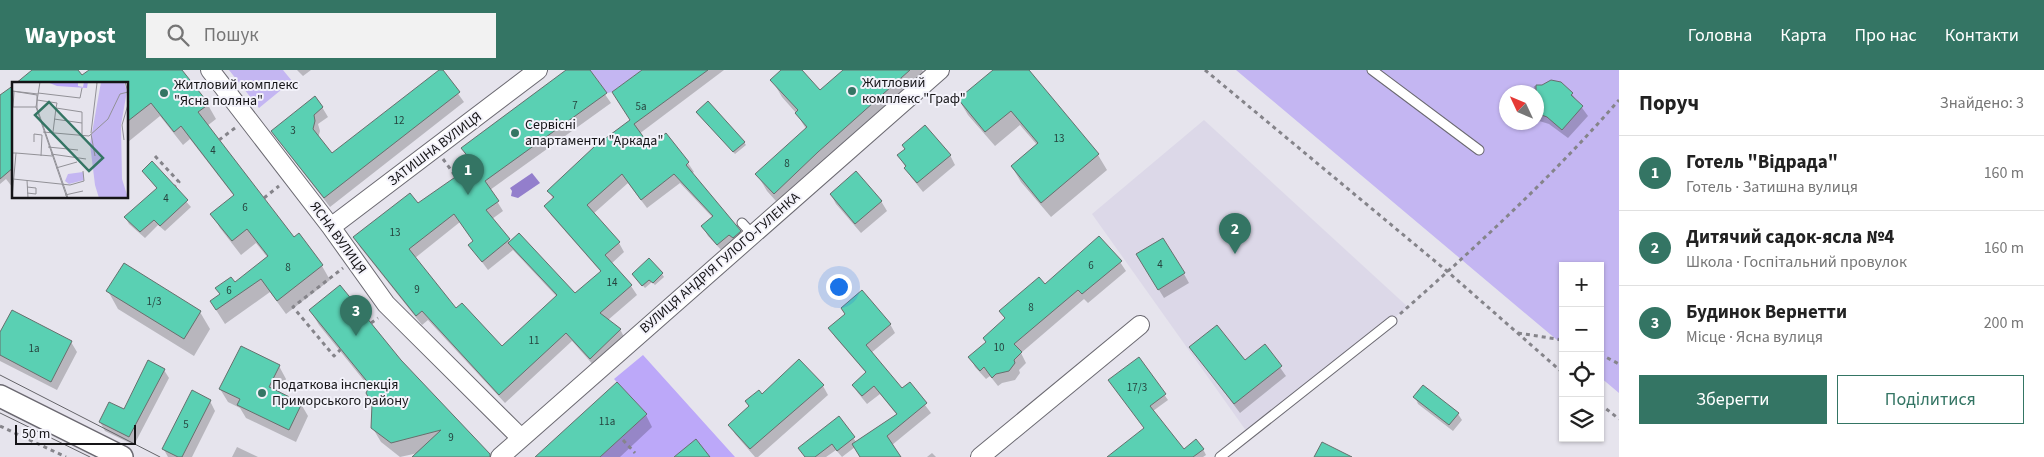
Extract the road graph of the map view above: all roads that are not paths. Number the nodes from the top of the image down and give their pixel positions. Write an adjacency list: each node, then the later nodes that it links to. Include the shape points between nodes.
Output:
1 (210, 70): 6 (street, ЯСНА ВУЛИЦЯ)
2 (538, 70): 6 (street, ЗАТИШНА ВУЛИЦЯ)
3 (940, 70): 10 (street, ВУЛИЦЯ АНДРІЯ ГУЛОГО-ГУЛЕНКА, via 748,229)
4 (1372, 70): 5 (lane)
5 (1479, 150)
6 (331, 227): 10 (street, ЯСНА ВУЛИЦЯ, via 386,304)
7 (1392, 321): 14 (lane)
8 (1140, 325): 13 (street)
9 (0, 396): 11 (street)
10 (521, 438): 12 (street, ВУЛИЦЯ АНДРІЯ ГУЛОГО-ГУЛЕНКА)
11 (122, 457)
12 (500, 457)
13 (980, 457)
14 (1220, 457)

